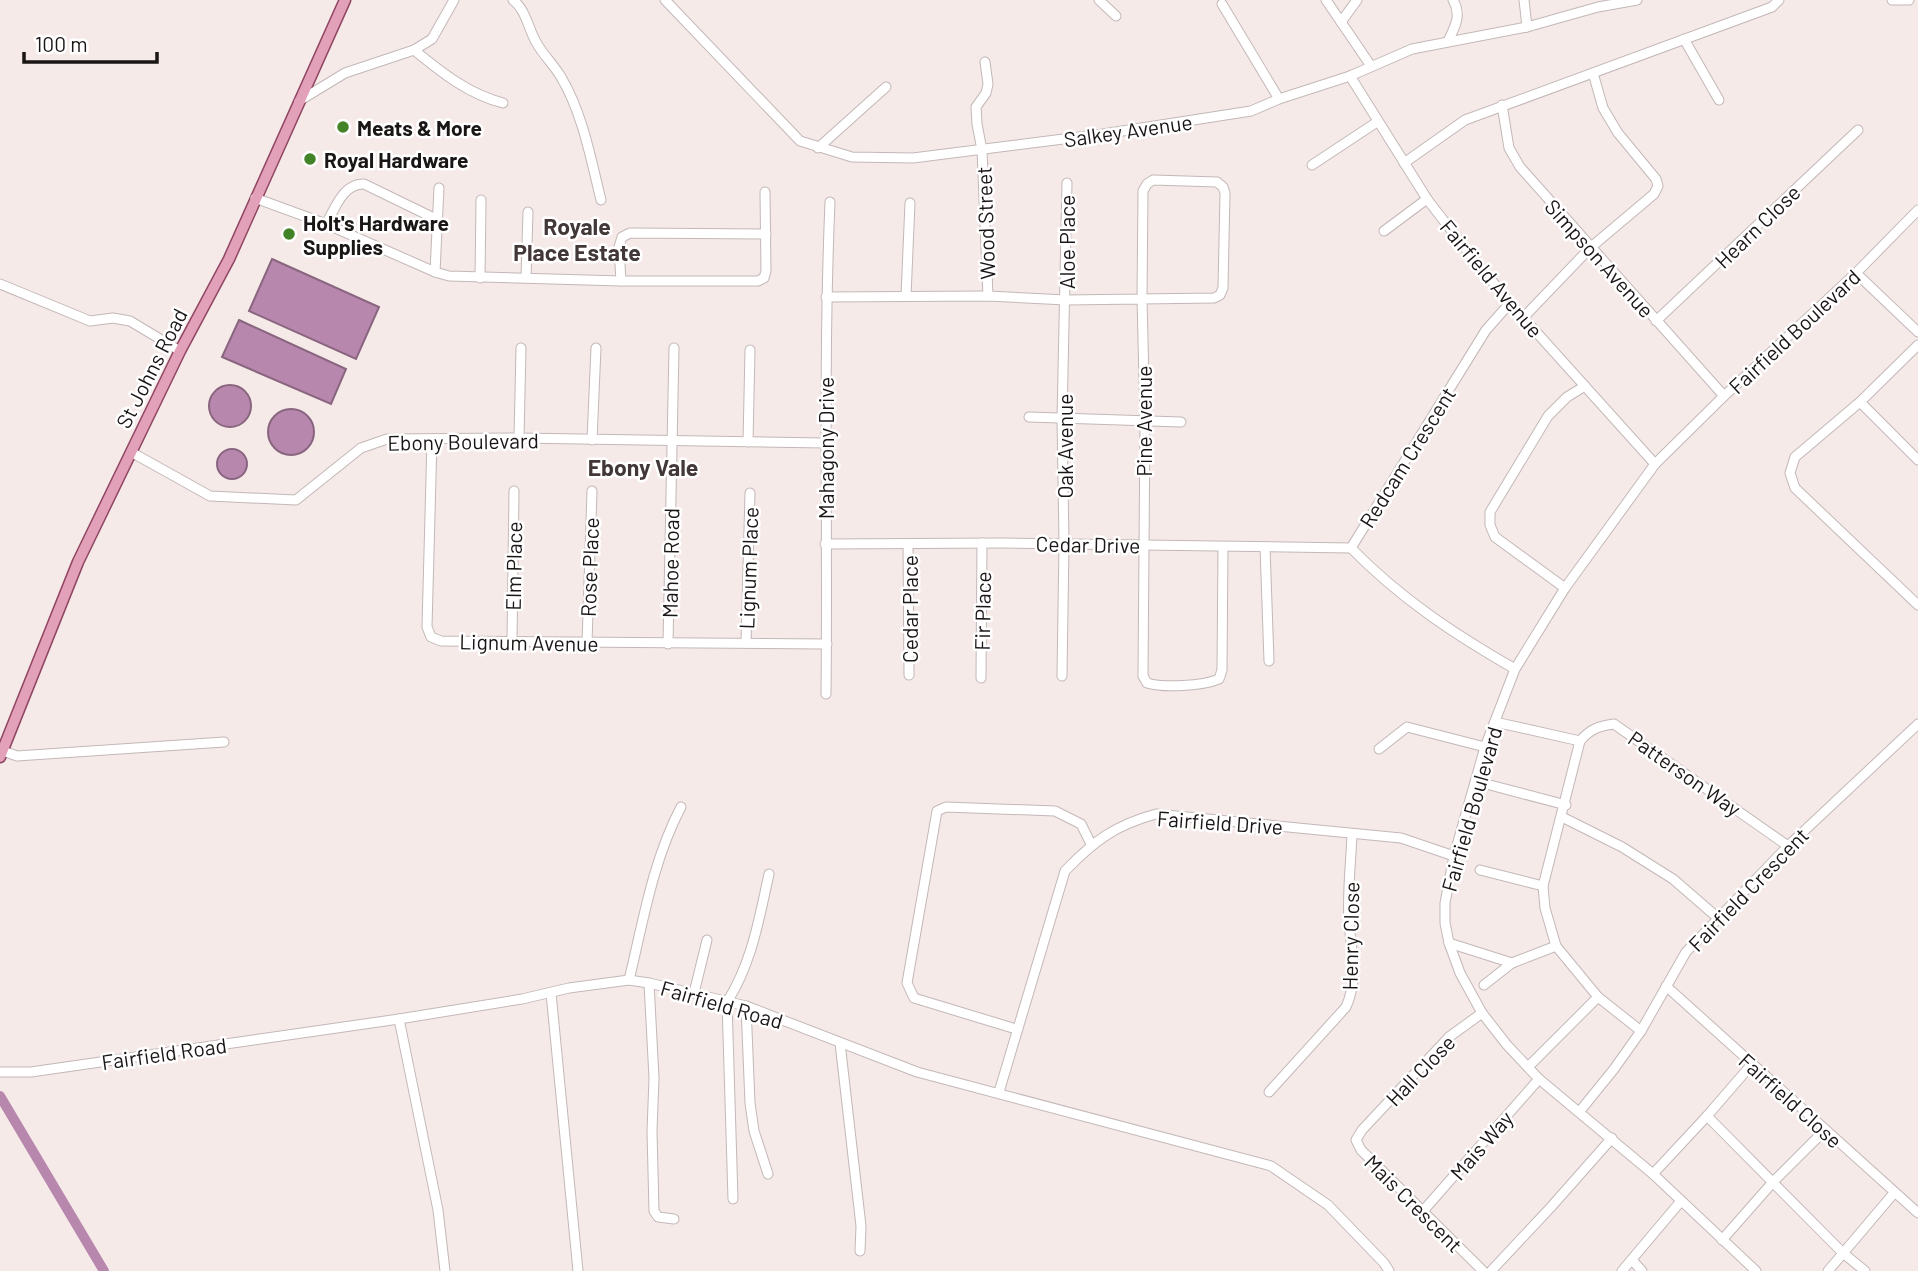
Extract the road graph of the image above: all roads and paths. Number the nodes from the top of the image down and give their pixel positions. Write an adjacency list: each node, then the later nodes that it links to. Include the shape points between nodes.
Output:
1 (345, 0): 29 (main road, St Johns Road)
2 (454, 0): 21 (street, via 432,39)
3 (513, 0): 44 (street, via 562,78 584,133)
4 (665, 0): 34 (street, Salkey Avenue, via 777,119 800,141)
5 (1099, 0): 16 (street)
6 (1326, 0): 17 (street)
7 (1357, 0): 17 (street)
8 (1453, 0): 20 (street, via 1457,22)
9 (1524, 0): 18 (street)
10 (1637, 0): 14 (street, Salkey Avenue)
11 (1779, 0): 19 (street, via 1772,7)
12 (1892, 0): 13 (street)
13 (1909, 0)
14 (1598, 4): 18 (street, Salkey Avenue)
15 (1222, 5): 27 (street)
16 (1116, 16)
17 (1340, 22): 23 (street)
18 (1527, 27): 20 (street, Salkey Avenue)
19 (1684, 39): 24 (street); 28 (street)
20 (1448, 41): 23 (street, Salkey Avenue, via 1412,49)
21 (414, 50): 29 (street, via 345,73); 30 (street, via 470,91)
22 (985, 62): 35 (street, Wood Street, via 988,84 976,107)
23 (1371, 66): 25 (street, Salkey Avenue)
24 (1593, 73): 31 (street); 53 (street, via 1603,108 1658,186)
25 (1350, 76): 27 (street, Salkey Avenue); 32 (street, Fairfield Avenue)
26 (886, 87): 34 (street)
27 (1279, 99): 35 (street, Salkey Avenue, via 1238,114)
28 (1719, 100)
29 (298, 102): 41 (main road, St Johns Road)
30 (503, 103)
31 (1502, 106): 36 (street, via 1465,120); 53 (street, Simpson Avenue, via 1509,148 1520,167)
32 (1377, 122): 36 (street, Fairfield Avenue); 37 (street)
33 (1858, 130): 67 (street, Hearn Close)
34 (818, 148): 35 (street, Salkey Avenue, via 852,157 913,158)
35 (982, 150): 61 (street, Wood Street)
36 (1404, 163): 42 (street, Fairfield Avenue)
37 (1312, 165)
38 (1067, 183): 64 (street, Aloe Place)
39 (439, 188): 49 (street)
40 (765, 192): 52 (street)
41 (255, 198): 50 (street); 74 (main road, St Johns Road, via 229,259)
42 (1427, 199): 51 (street); 65 (street, Fairfield Avenue)
43 (481, 200): 56 (street)
44 (601, 201)
45 (830, 202): 62 (street, Mahagony Drive)
46 (910, 204): 60 (street)
47 (1918, 210): 55 (street, Fairfield Boulevard)
48 (528, 212): 57 (street)
49 (438, 220): 50 (street, via 364,184 354,184); 54 (street)
50 (326, 224): 54 (street)
51 (1384, 231)
52 (766, 234): 58 (street, via 766,271 758,281); 58 (street, via 630,233 622,237 619,247)
53 (1590, 248): 66 (street); 67 (street, Simpson Avenue)
54 (435, 272): 56 (street)
55 (1856, 273): 68 (street); 76 (street, Fairfield Boulevard)
56 (480, 278): 57 (street)
57 (526, 278): 58 (street)
58 (621, 281)
59 (0, 285): 74 (street, via 90,321 130,321)
60 (906, 296): 61 (street); 62 (street)
61 (988, 296): 64 (street)
62 (826, 297): 87 (street, Mahagony Drive)
63 (1142, 298): 63 (street, Pine Avenue, via 1143,191 1147,184 1153,180 1217,182 1225,193 1220,295); 64 (street); 80 (street, Pine Avenue)
64 (1066, 300): 79 (street, Oak Avenue)
65 (1510, 303): 66 (street, Fairfield Avenue); 101 (street, Redcam Crescent, via 1486,330)
66 (1524, 317): 75 (street, Fairfield Avenue)
67 (1656, 321): 76 (street, Simpson Avenue)
68 (1918, 332)
69 (1918, 345): 77 (street)
70 (521, 348): 82 (street)
71 (596, 348): 84 (street)
72 (674, 348): 85 (street, Mahoe Road)
73 (750, 350): 86 (street)
74 (180, 351): 88 (main road, St Johns Road)
75 (1585, 386): 90 (street, Fairfield Avenue); 102 (street, via 1548,416 1490,512 1495,537)
76 (1724, 396): 90 (street, Fairfield Boulevard)
77 (1860, 402): 89 (street); 103 (street, via 1795,457 1790,473 1794,488)
78 (1029, 417): 79 (street)
79 (1062, 418): 80 (street); 95 (street, Oak Avenue)
80 (1145, 422): 81 (street); 98 (street, Pine Avenue)
81 (1181, 422)
82 (519, 438): 83 (street, Ebony Boulevard); 84 (street, Ebony Boulevard)
83 (432, 440): 88 (street, Ebony Boulevard, via 387,439 361,448 296,500 210,496); 104 (street, Lignum Avenue, via 430,637)
84 (592, 440): 85 (street, Ebony Boulevard)
85 (672, 441): 86 (street, Ebony Boulevard); 107 (street, Mahoe Road)
86 (748, 442): 87 (street, Ebony Boulevard)
87 (825, 443): 96 (street, Mahagony Drive)
88 (131, 452): 121 (main road, St Johns Road, via 78,562)
89 (1918, 460)
90 (1655, 464): 102 (street, Fairfield Boulevard)
91 (514, 491): 104 (street, Elm Place)
92 (592, 491): 105 (street, Rose Place)
93 (750, 493): 106 (street, Lignum Place)
94 (982, 543): 95 (street, Cedar Drive); 97 (street, Cedar Drive); 113 (street, Fir Place)
95 (1064, 543): 98 (street, Cedar Drive); 112 (street, Oak Avenue)
96 (825, 544): 97 (street, Cedar Drive); 108 (street, Mahagony Drive)
97 (908, 544): 111 (street, Cedar Place)
98 (1143, 545): 99 (street, Cedar Drive); 99 (street, Pine Avenue, via 1143,676 1156,686 1219,679)
99 (1223, 547): 100 (street, Cedar Drive)
100 (1265, 547): 101 (street, Cedar Drive); 109 (street)
101 (1351, 548): 110 (street, Redcam Crescent, via 1417,606)
102 (1565, 587): 110 (street, Fairfield Boulevard)
103 (1918, 605)
104 (512, 641): 105 (street, Lignum Avenue)
105 (587, 643): 107 (street, Lignum Avenue)
106 (746, 643): 107 (street, Lignum Avenue); 108 (street, Lignum Avenue)
107 (668, 644)
108 (827, 644): 114 (street, Mahagony Drive)
109 (1269, 661)
110 (1515, 669): 115 (street, Fairfield Boulevard)
111 (909, 674)
112 (1062, 676)
113 (981, 678)
114 (826, 694)
115 (1495, 722): 117 (street); 119 (street, Fairfield Boulevard)
116 (1918, 723): 128 (street, Fairfield Crescent)
117 (1580, 741): 123 (street); 128 (street, Patterson Way, via 1598,726 1614,724)
118 (225, 742): 121 (street)
119 (1485, 747): 120 (street, via 1407,727); 129 (street, Fairfield Boulevard)
120 (1379, 749)
121 (1, 754)
122 (1490, 785): 123 (street)
123 (1566, 805): 125 (street)
124 (681, 807): 138 (street, via 668,831)
125 (1562, 817): 132 (street); 133 (street, via 1673,879)
126 (1352, 834): 127 (street, Fairfield Drive, via 1156,814 1130,821); 129 (street, Fairfield Drive, via 1401,838); 157 (street, Henry Close, via 1348,920 1354,964 1352,994 1346,1007)
127 (1091, 844): 149 (street, Fairfield Drive, via 1065,870); 149 (street, via 1081,824 1055,811 946,807 937,811 909,991 914,998)
128 (1788, 846): 133 (street, Fairfield Crescent)
129 (1454, 856): 135 (street, Fairfield Boulevard, via 1445,903)
130 (1480, 870): 132 (street)
131 (769, 874): 145 (street, via 741,980)
132 (1544, 886): 136 (street)
133 (1718, 918): 141 (street, Fairfield Crescent, via 1686,952)
134 (707, 940): 143 (street)
135 (1449, 943): 137 (street); 147 (street, Fairfield Boulevard)
136 (1556, 946): 137 (street); 144 (street)
137 (1512, 962): 140 (street)
138 (629, 980): 139 (street, Fairfield Road); 142 (street, Fairfield Road)
139 (649, 983): 143 (street, Fairfield Road); 171 (street, via 654,1211 658,1217)
140 (1484, 985)
141 (1666, 986): 150 (street, Fairfield Crescent); 152 (street, Fairfield Close)
142 (551, 993): 148 (street, Fairfield Road); 177 (street)
143 (694, 993): 145 (street, Fairfield Road)
144 (1598, 997): 150 (street); 153 (street)
145 (727, 1002): 146 (street, Fairfield Road); 167 (street)
146 (746, 1006): 151 (street, Fairfield Road); 163 (street, via 752,1117)
147 (1482, 1013): 153 (street, Fairfield Boulevard); 160 (street, Hall Close, via 1449,1037)
148 (398, 1019): 154 (street, Fairfield Road, via 31,1072); 176 (street, via 438,1210)
149 (1016, 1029): 156 (street, Fairfield Drive)
150 (1641, 1031): 158 (street, Fairfield Crescent)
151 (840, 1043): 156 (street, Fairfield Road, via 917,1072); 173 (street)
152 (1752, 1064): 159 (street); 161 (street, Fairfield Close)
153 (1528, 1067): 155 (street, Fairfield Boulevard)
154 (0, 1072)
155 (1539, 1079): 158 (street, Fairfield Boulevard); 169 (street, Mais Way)
156 (999, 1092): 178 (street, Fairfield Road, via 1271,1166 1328,1205)
157 (1269, 1092)
158 (1580, 1111): 162 (street, Fairfield Boulevard)
159 (1707, 1116): 164 (street); 165 (street)
160 (1362, 1130): 169 (street, Mais Crescent, via 1356,1140 1361,1150)
161 (1824, 1131): 165 (street); 166 (street, Fairfield Close)
162 (1612, 1138): 164 (street, Fairfield Boulevard); 180 (street)
163 (768, 1174)
164 (1653, 1174): 168 (street, Fairfield Boulevard)
165 (1773, 1182): 172 (street); 174 (street)
166 (1894, 1193): 170 (street, Fairfield Close); 174 (street)
167 (733, 1199)
168 (1681, 1201): 172 (street, Fairfield Boulevard); 175 (street)
169 (1423, 1211): 179 (street, Mais Crescent)
170 (1918, 1213)
171 (674, 1219)
172 (1721, 1240): 183 (street, Fairfield Boulevard)
173 (860, 1251)
174 (1843, 1253): 184 (street); 185 (street)
175 (1632, 1261): 181 (street); 182 (street)
176 (445, 1271)
177 (578, 1271)
178 (1389, 1271)
179 (1483, 1271)
180 (1491, 1271)
181 (1622, 1271)
182 (1642, 1271)
183 (1756, 1271)
184 (1828, 1271)
185 (1865, 1271)

